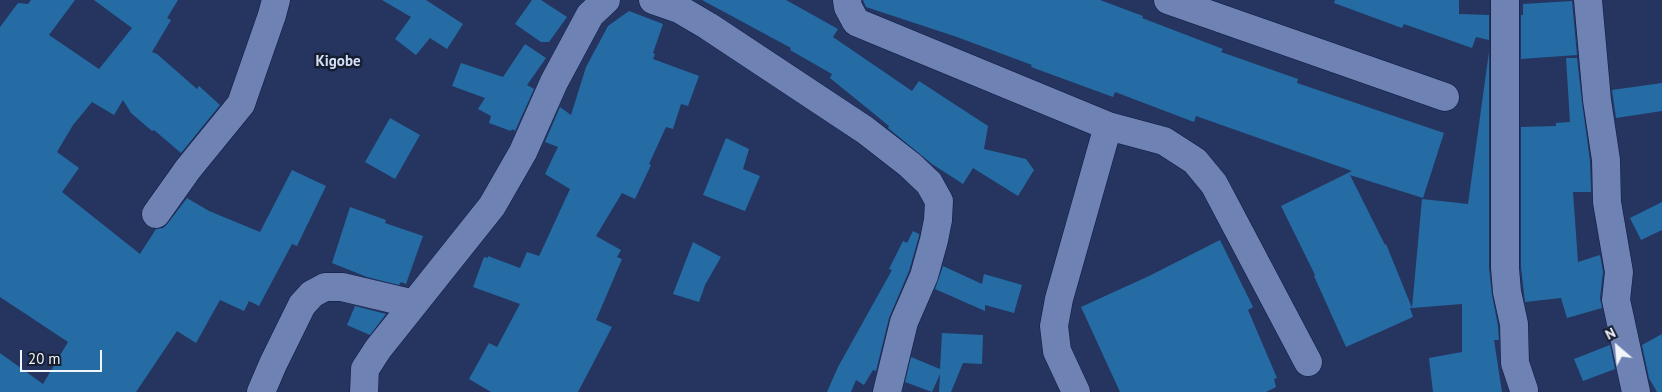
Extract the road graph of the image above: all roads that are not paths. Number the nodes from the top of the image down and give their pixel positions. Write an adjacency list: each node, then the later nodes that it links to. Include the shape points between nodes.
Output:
1 (276, 0): 10 (street, via 241,104)
2 (606, 0): 11 (street, via 590,15 554,82 523,152 492,206)
3 (653, 0): 16 (street, via 679,9 708,26 865,130 910,164 929,183 938,201 934,240 924,276 904,322)
4 (847, 0): 9 (street, via 856,22)
5 (1168, 0): 8 (street)
6 (1505, 0): 13 (street, via 1505,268 1514,324 1515,363)
7 (1588, 0): 18 (street, via 1606,160 1607,202 1619,272 1616,300)
8 (1445, 97)
9 (1108, 126): 12 (street, via 1164,141 1195,161 1214,184); 17 (street, via 1054,326 1057,351)
10 (156, 214)
11 (414, 304): 14 (street, via 342,286 325,287 312,294 302,305); 15 (street, via 365,369)
12 (1308, 362)
13 (1524, 390)
14 (261, 392)
15 (364, 392)
16 (887, 392)
17 (1076, 392)
18 (1636, 392)

